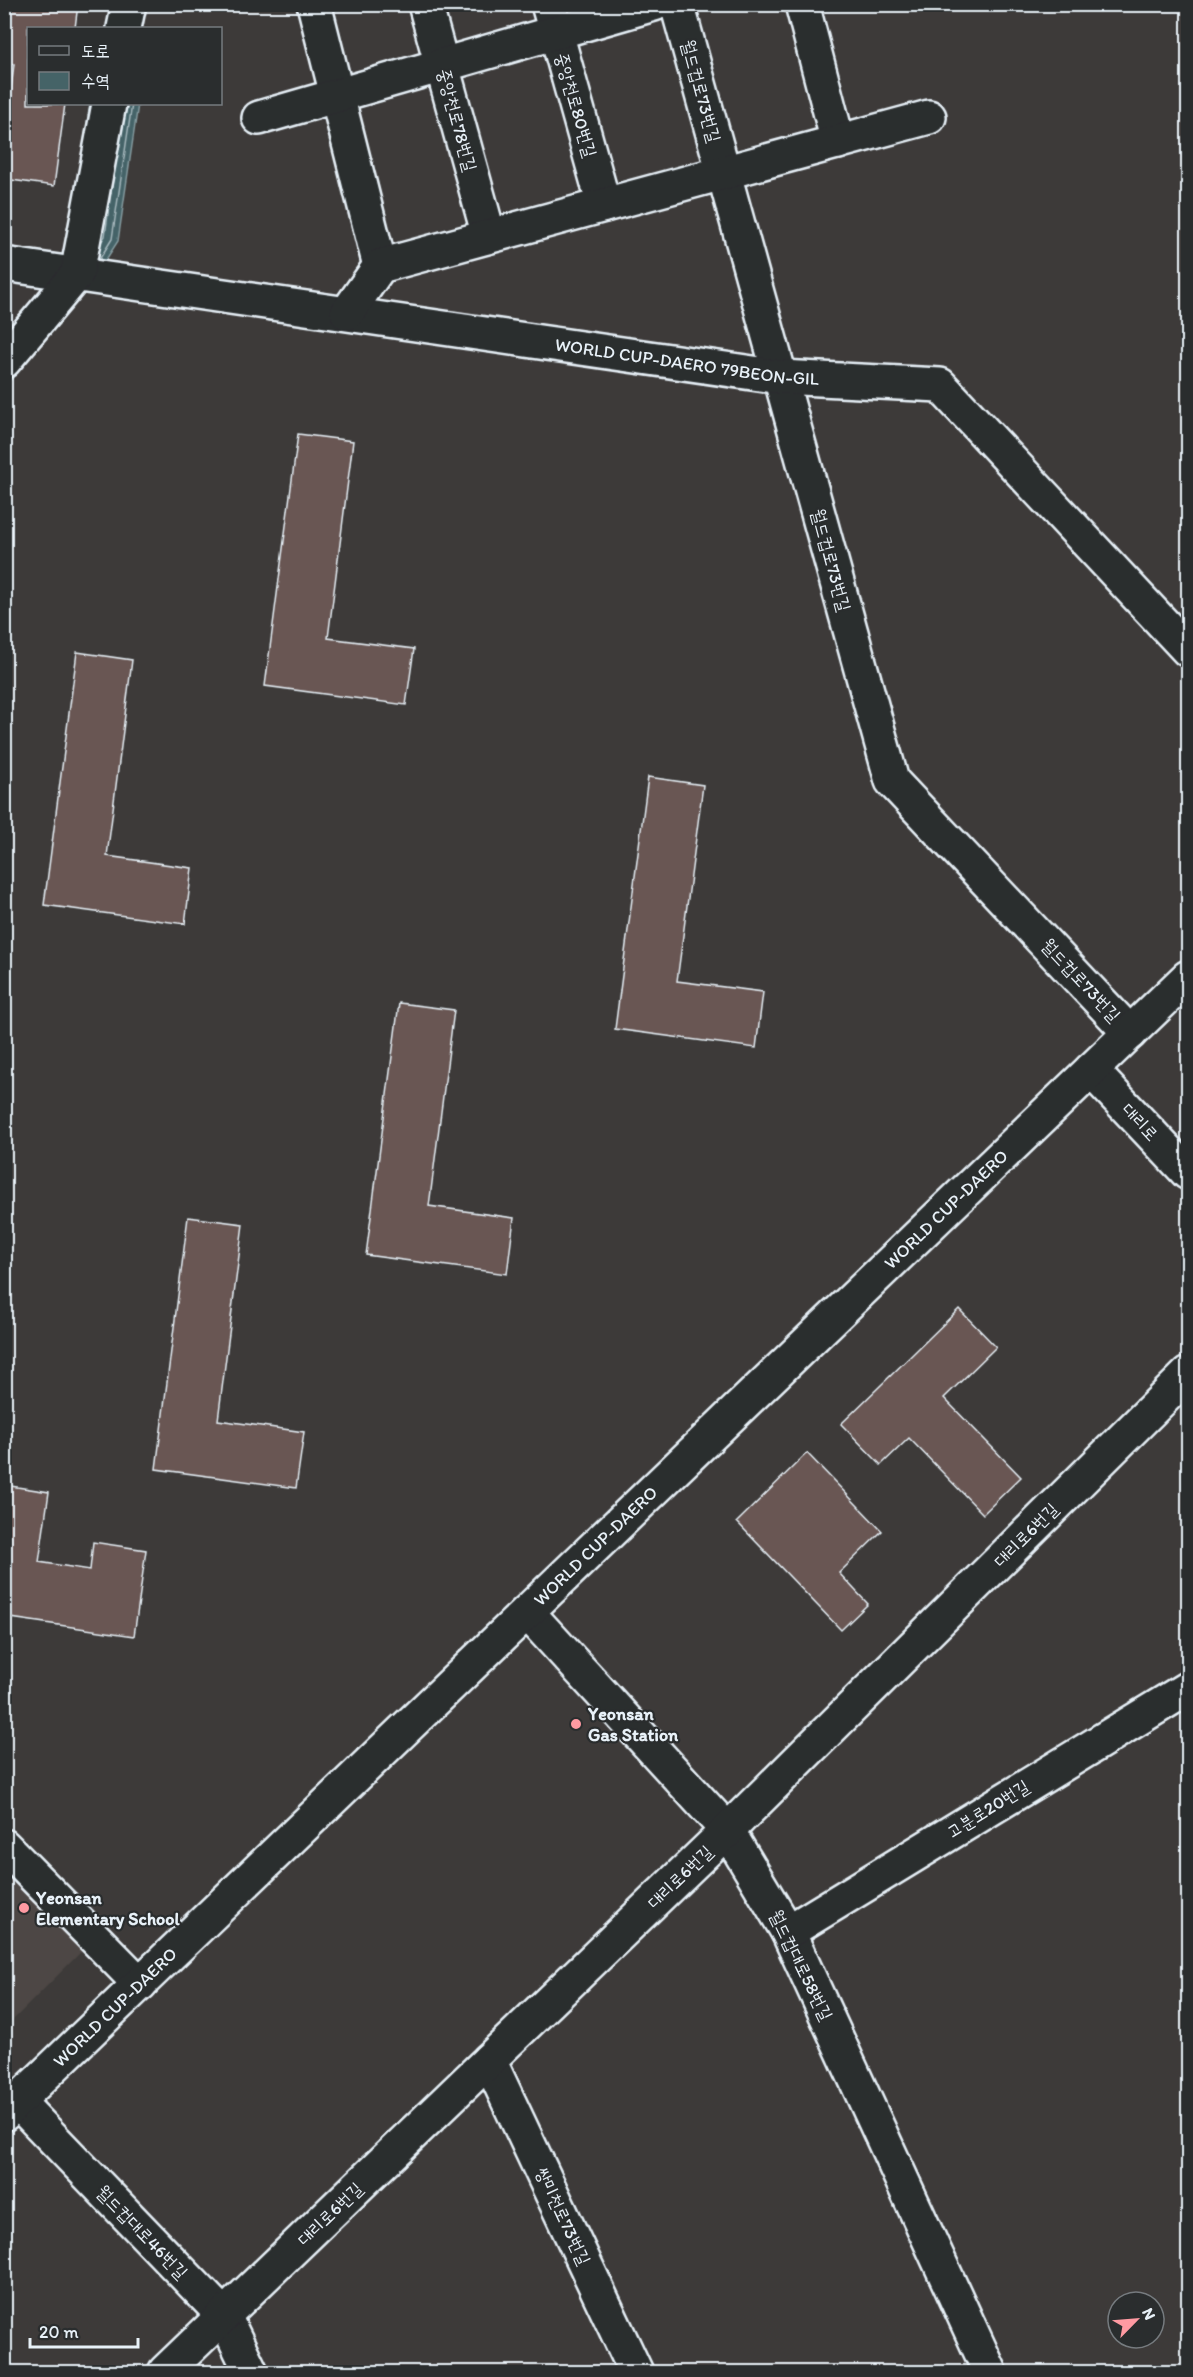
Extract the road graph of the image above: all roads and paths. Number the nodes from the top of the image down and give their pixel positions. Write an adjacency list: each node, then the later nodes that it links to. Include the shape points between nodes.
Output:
1 (129, 4): 8 (street)
2 (314, 4): 10 (street)
3 (425, 4): 9 (street, 중앙천로78번길)
4 (654, 4): 7 (street)
5 (677, 4): 15 (street, 월드컵로73번길)
6 (802, 4): 14 (street)
7 (552, 19): 9 (street); 16 (street, 중앙천로80번길)
8 (124, 27)
9 (442, 66): 10 (street); 17 (street, 중앙천로78번길)
10 (337, 96): 13 (street); 19 (street)
11 (110, 105): 20 (street)
12 (929, 117): 14 (street)
13 (259, 118)
14 (838, 142): 15 (street)
15 (723, 173): 16 (street); 23 (street, 월드컵로73번길)
16 (604, 205): 17 (street)
17 (489, 236): 19 (street)
18 (4, 264): 20 (street, WORLD CUP-DAERO 79BEON-GIL)
19 (381, 266): 21 (street)
20 (77, 274): 21 (street, WORLD CUP-DAERO 79BEON-GIL); 22 (street)
21 (347, 313): 23 (street, WORLD CUP-DAERO 79BEON-GIL)
22 (4, 361)
23 (780, 377): 24 (street, WORLD CUP-DAERO 79BEON-GIL, via 940,385); 26 (street, 월드컵로73번길, via 892,781)
24 (1188, 650)
25 (1188, 977): 26 (street, WORLD CUP-DAERO)
26 (1130, 1033): 27 (street, WORLD CUP-DAERO)
27 (1091, 1070): 28 (street, 대리로); 30 (street, WORLD CUP-DAERO)
28 (1188, 1173)
29 (1188, 1374): 32 (street, 대리로6번길)
30 (527, 1612): 32 (street, 월드컵대로58번길); 35 (street, WORLD CUP-DAERO)
31 (1188, 1688): 34 (street, 고분로20번길)
32 (728, 1830): 34 (street, 월드컵대로58번길); 36 (street, 대리로6번길)
33 (4, 1846): 35 (street)
34 (788, 1932): 42 (street, 월드컵대로58번길)
35 (140, 1984): 37 (street, WORLD CUP-DAERO)
36 (489, 2060): 38 (street, 대리로6번길); 41 (street, 쌍미천로73번길)
37 (11, 2108): 38 (street, 월드컵대로46번길)
38 (224, 2316): 39 (street, 대리로6번길); 40 (street, 월드컵대로46번길)
39 (165, 2373)
40 (251, 2373)
41 (636, 2373)
42 (990, 2373)

